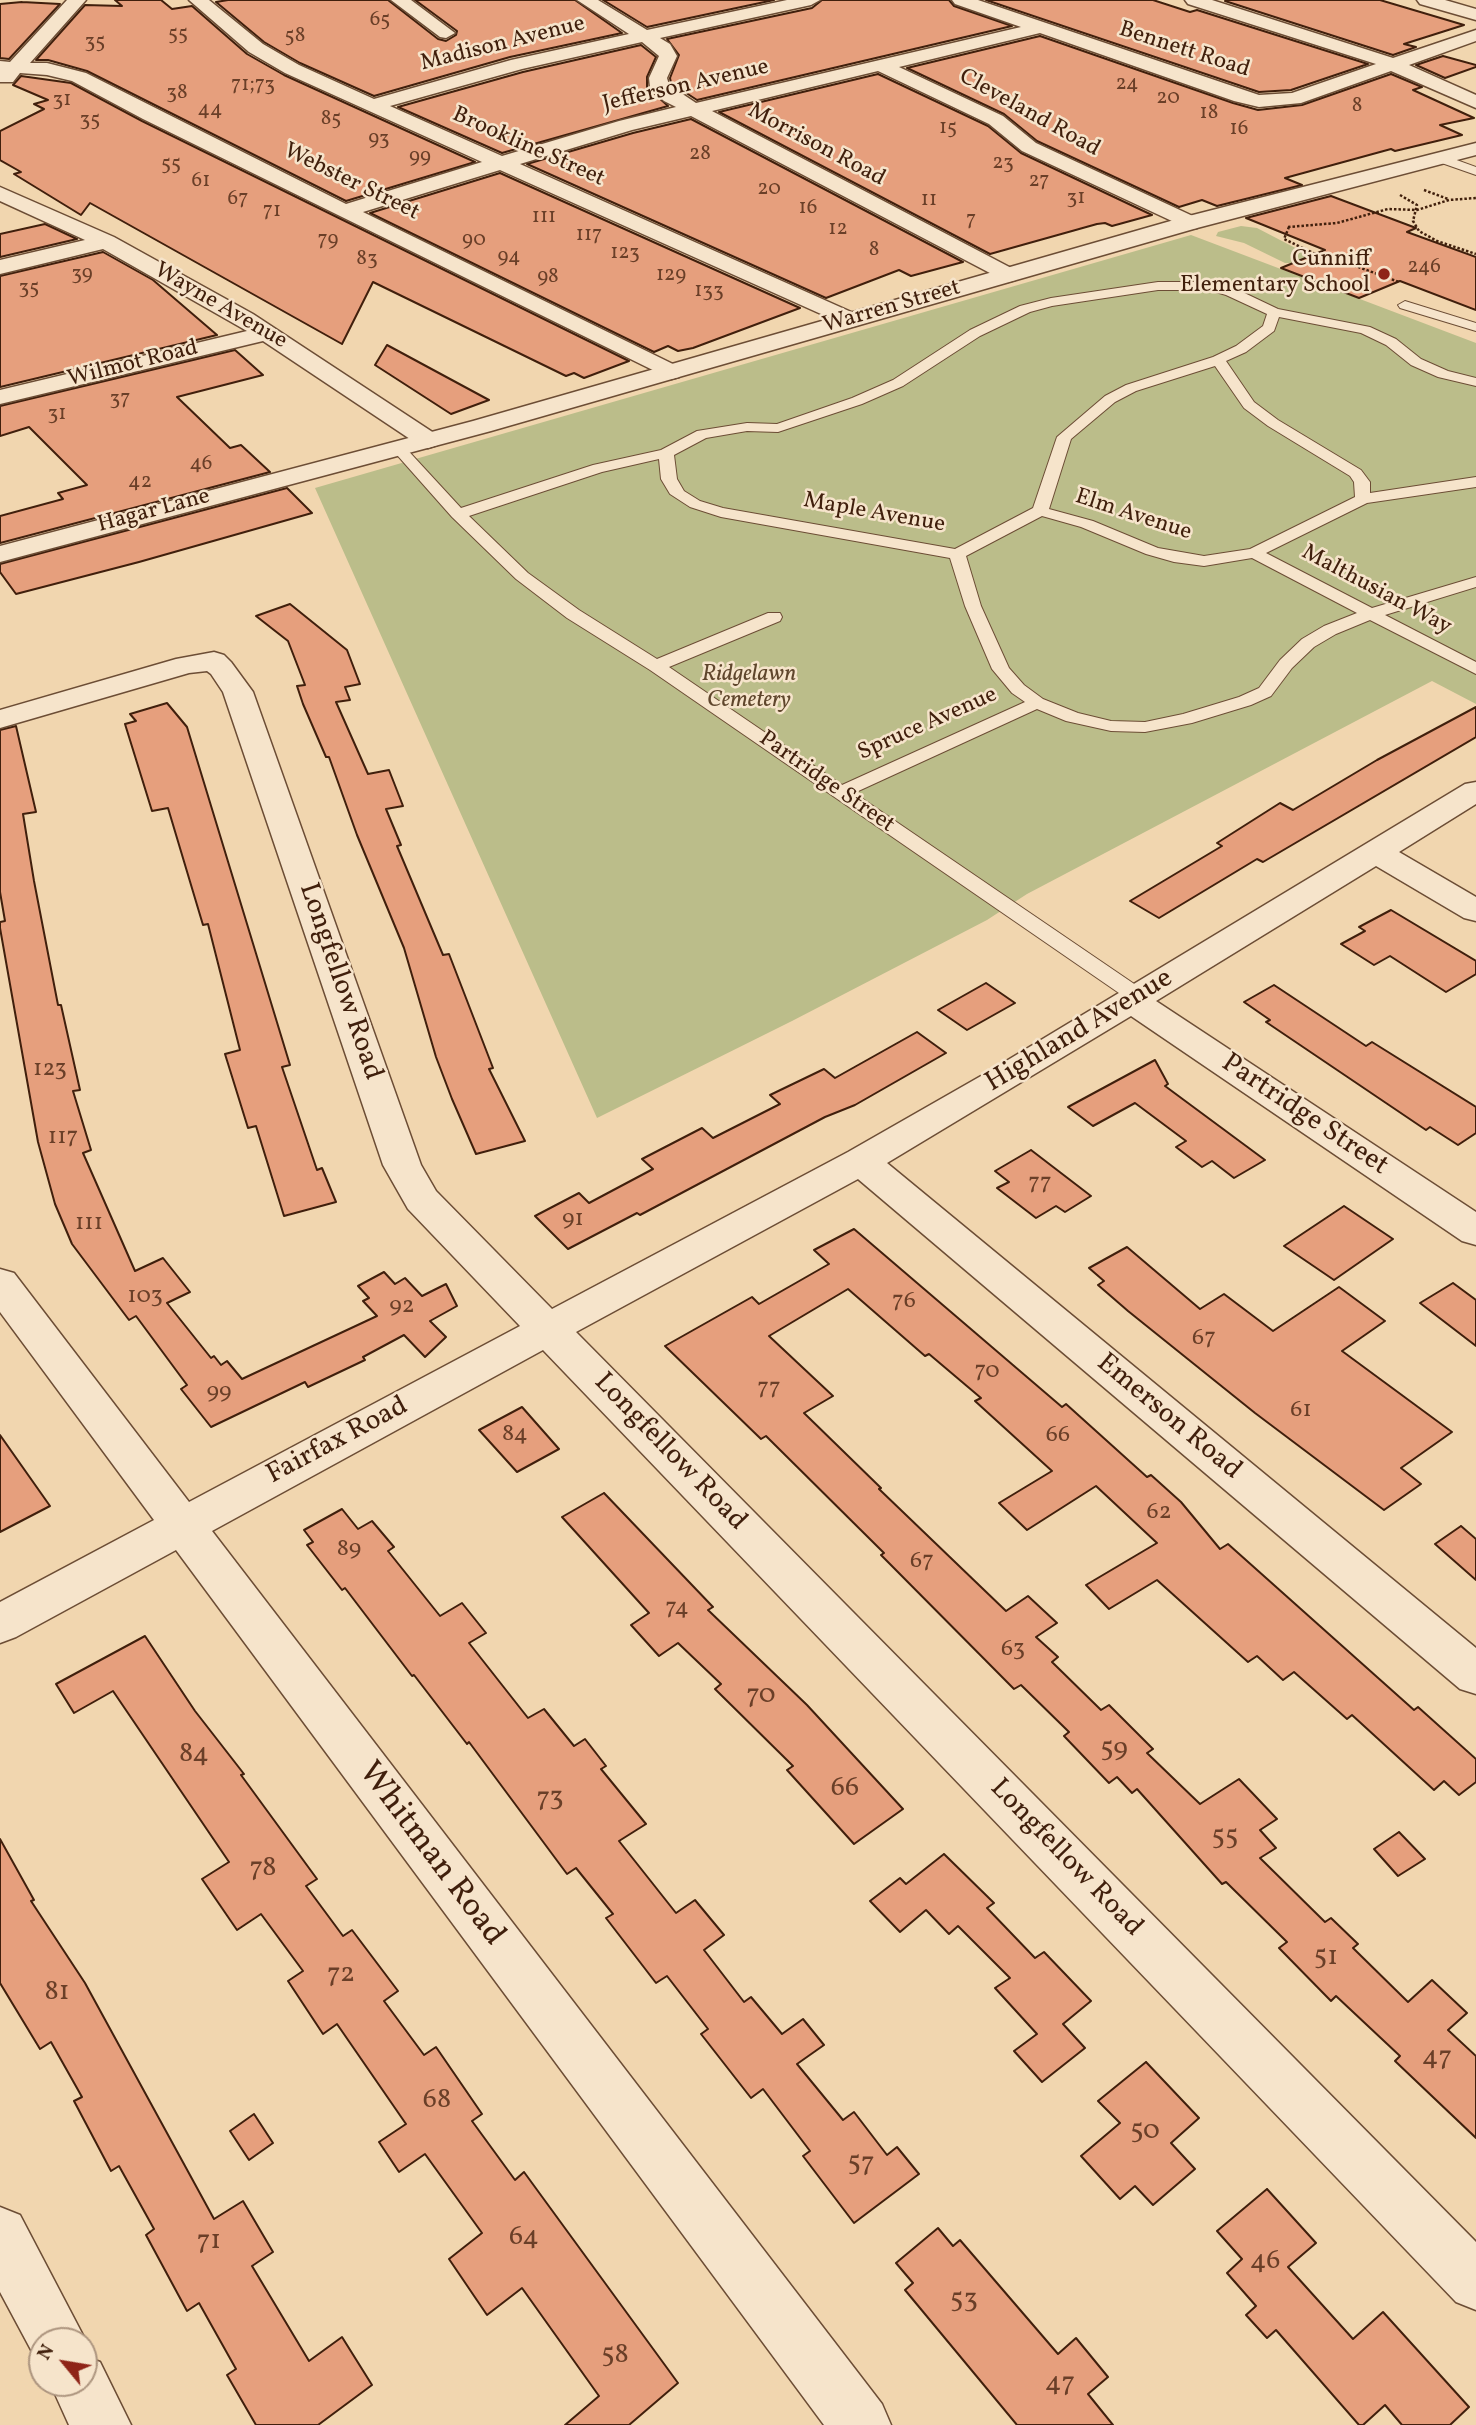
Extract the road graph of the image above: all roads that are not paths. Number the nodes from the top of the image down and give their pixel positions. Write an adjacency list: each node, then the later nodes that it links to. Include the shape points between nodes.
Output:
1 (77, 0): 16 (street)
2 (198, 0): 19 (street, Brookline Street, via 271,59)
3 (400, 0): 11 (street)
4 (586, 0): 13 (street)
5 (811, 0): 13 (street, Madison Avenue)
6 (961, 0): 10 (street, Bennett Road)
7 (1194, 0): 14 (street)
8 (1426, 0): 9 (street)
9 (1476, 15)
10 (1040, 28): 14 (street, Bennett Road, via 1259,101 1294,99); 15 (street, Jefferson Avenue)
11 (446, 33)
12 (1476, 35): 14 (street, Bennett Road)
13 (646, 37): 19 (street, Madison Avenue, via 505,67); 20 (street, Morrison Road, via 668,56 658,78 660,87)
14 (1393, 64): 18 (street)
15 (882, 66): 20 (street, Jefferson Avenue); 27 (street, Cleveland Road, via 996,120 1029,147)
16 (9, 67): 17 (street); 26 (street, Webster Street, via 79,77)
17 (0, 85)
18 (1476, 102)
19 (372, 106): 23 (street, Brookline Street)
20 (694, 110): 23 (street, Jefferson Avenue); 30 (street, Morrison Road)
21 (1476, 149): 22 (street, Warren Street)
22 (1440, 158): 24 (lane); 27 (street, Warren Street)
23 (501, 163): 26 (street, Jefferson Avenue); 33 (street, Brookline Street)
24 (1476, 171)
25 (0, 193): 28 (street, Wayne Avenue)
26 (347, 210): 37 (street, Webster Street)
27 (1189, 223): 30 (street, Warren Street)
28 (106, 242): 29 (street); 35 (street, Wayne Avenue)
29 (0, 268)
30 (1007, 275): 33 (street, Warren Street)
31 (1405, 305): 34 (lane)
32 (1274, 312): 36 (lane, via 1269,328 1258,338); 38 (lane, via 1365,330 1391,342 1416,362); 42 (lane, via 1231,292 1194,284 1051,302 998,320 898,383 857,401 778,428 702,434)
33 (850, 320): 37 (street, Warren Street)
34 (1476, 327)
35 (267, 333): 39 (street, Wilmot Road); 40 (street, Wayne Avenue)
36 (1218, 360): 45 (lane, via 1250,405 1356,473); 46 (lane, via 1131,388 1079,424 1064,437)
37 (671, 372): 40 (street, Warren Street)
38 (1476, 382)
39 (0, 397)
40 (428, 440): 41 (street, Warren Street)
41 (397, 447): 43 (street, Warren Street); 47 (lane, Partridge Street)
42 (666, 453): 47 (lane, via 598,468); 50 (lane, Maple Avenue, via 669,479 678,494 695,504)
43 (308, 471): 49 (street, Hagar Lane)
44 (1476, 482): 45 (lane, Elm Avenue)
45 (1363, 499): 48 (lane, Elm Avenue)
46 (1040, 511): 48 (lane, Elm Avenue, via 1174,557 1204,561); 50 (lane)
47 (458, 514): 54 (lane, Partridge Street, via 522,576)
48 (1254, 553): 52 (lane, Malthusian Way)
49 (0, 554)
50 (957, 554): 56 (lane, Maple Avenue, via 973,606 1001,669)
51 (1476, 582): 52 (lane, Maple Avenue)
52 (1370, 614): 55 (lane, Malthusian Way); 56 (lane, Maple Avenue, via 1308,643 1265,692 1186,719 1146,727 1111,726)
53 (774, 617): 54 (lane)
54 (656, 666): 59 (lane, Partridge Street)
55 (1476, 669)
56 (1037, 703): 59 (lane, Spruce Avenue)
57 (0, 719): 67 (street, Longfellow Road, via 186,665 214,661 221,668 238,692 405,1172 428,1207)
58 (1476, 791): 60 (street, Highland Avenue)
59 (839, 793): 62 (lane, Partridge Street)
60 (1377, 853): 61 (street); 62 (street, Highland Avenue)
61 (1476, 911)
62 (1136, 999): 63 (street, Highland Avenue); 64 (street, Partridge Street)
63 (861, 1161): 65 (street, Highland Avenue); 70 (street, Emerson Road)
64 (1476, 1231)
65 (677, 1260): 67 (street, Fairfax Road)
66 (0, 1283): 68 (street, Whitman Road)
67 (547, 1329): 68 (street, Fairfax Road); 72 (street, Longfellow Road)
68 (182, 1527): 69 (street, Fairfax Road); 76 (street, Whitman Road)
69 (0, 1624)
70 (1476, 1675)
71 (0, 2235): 73 (street)
72 (1476, 2282)
73 (49, 2327)
74 (86, 2397): 75 (street)
75 (101, 2425)
76 (861, 2425)

